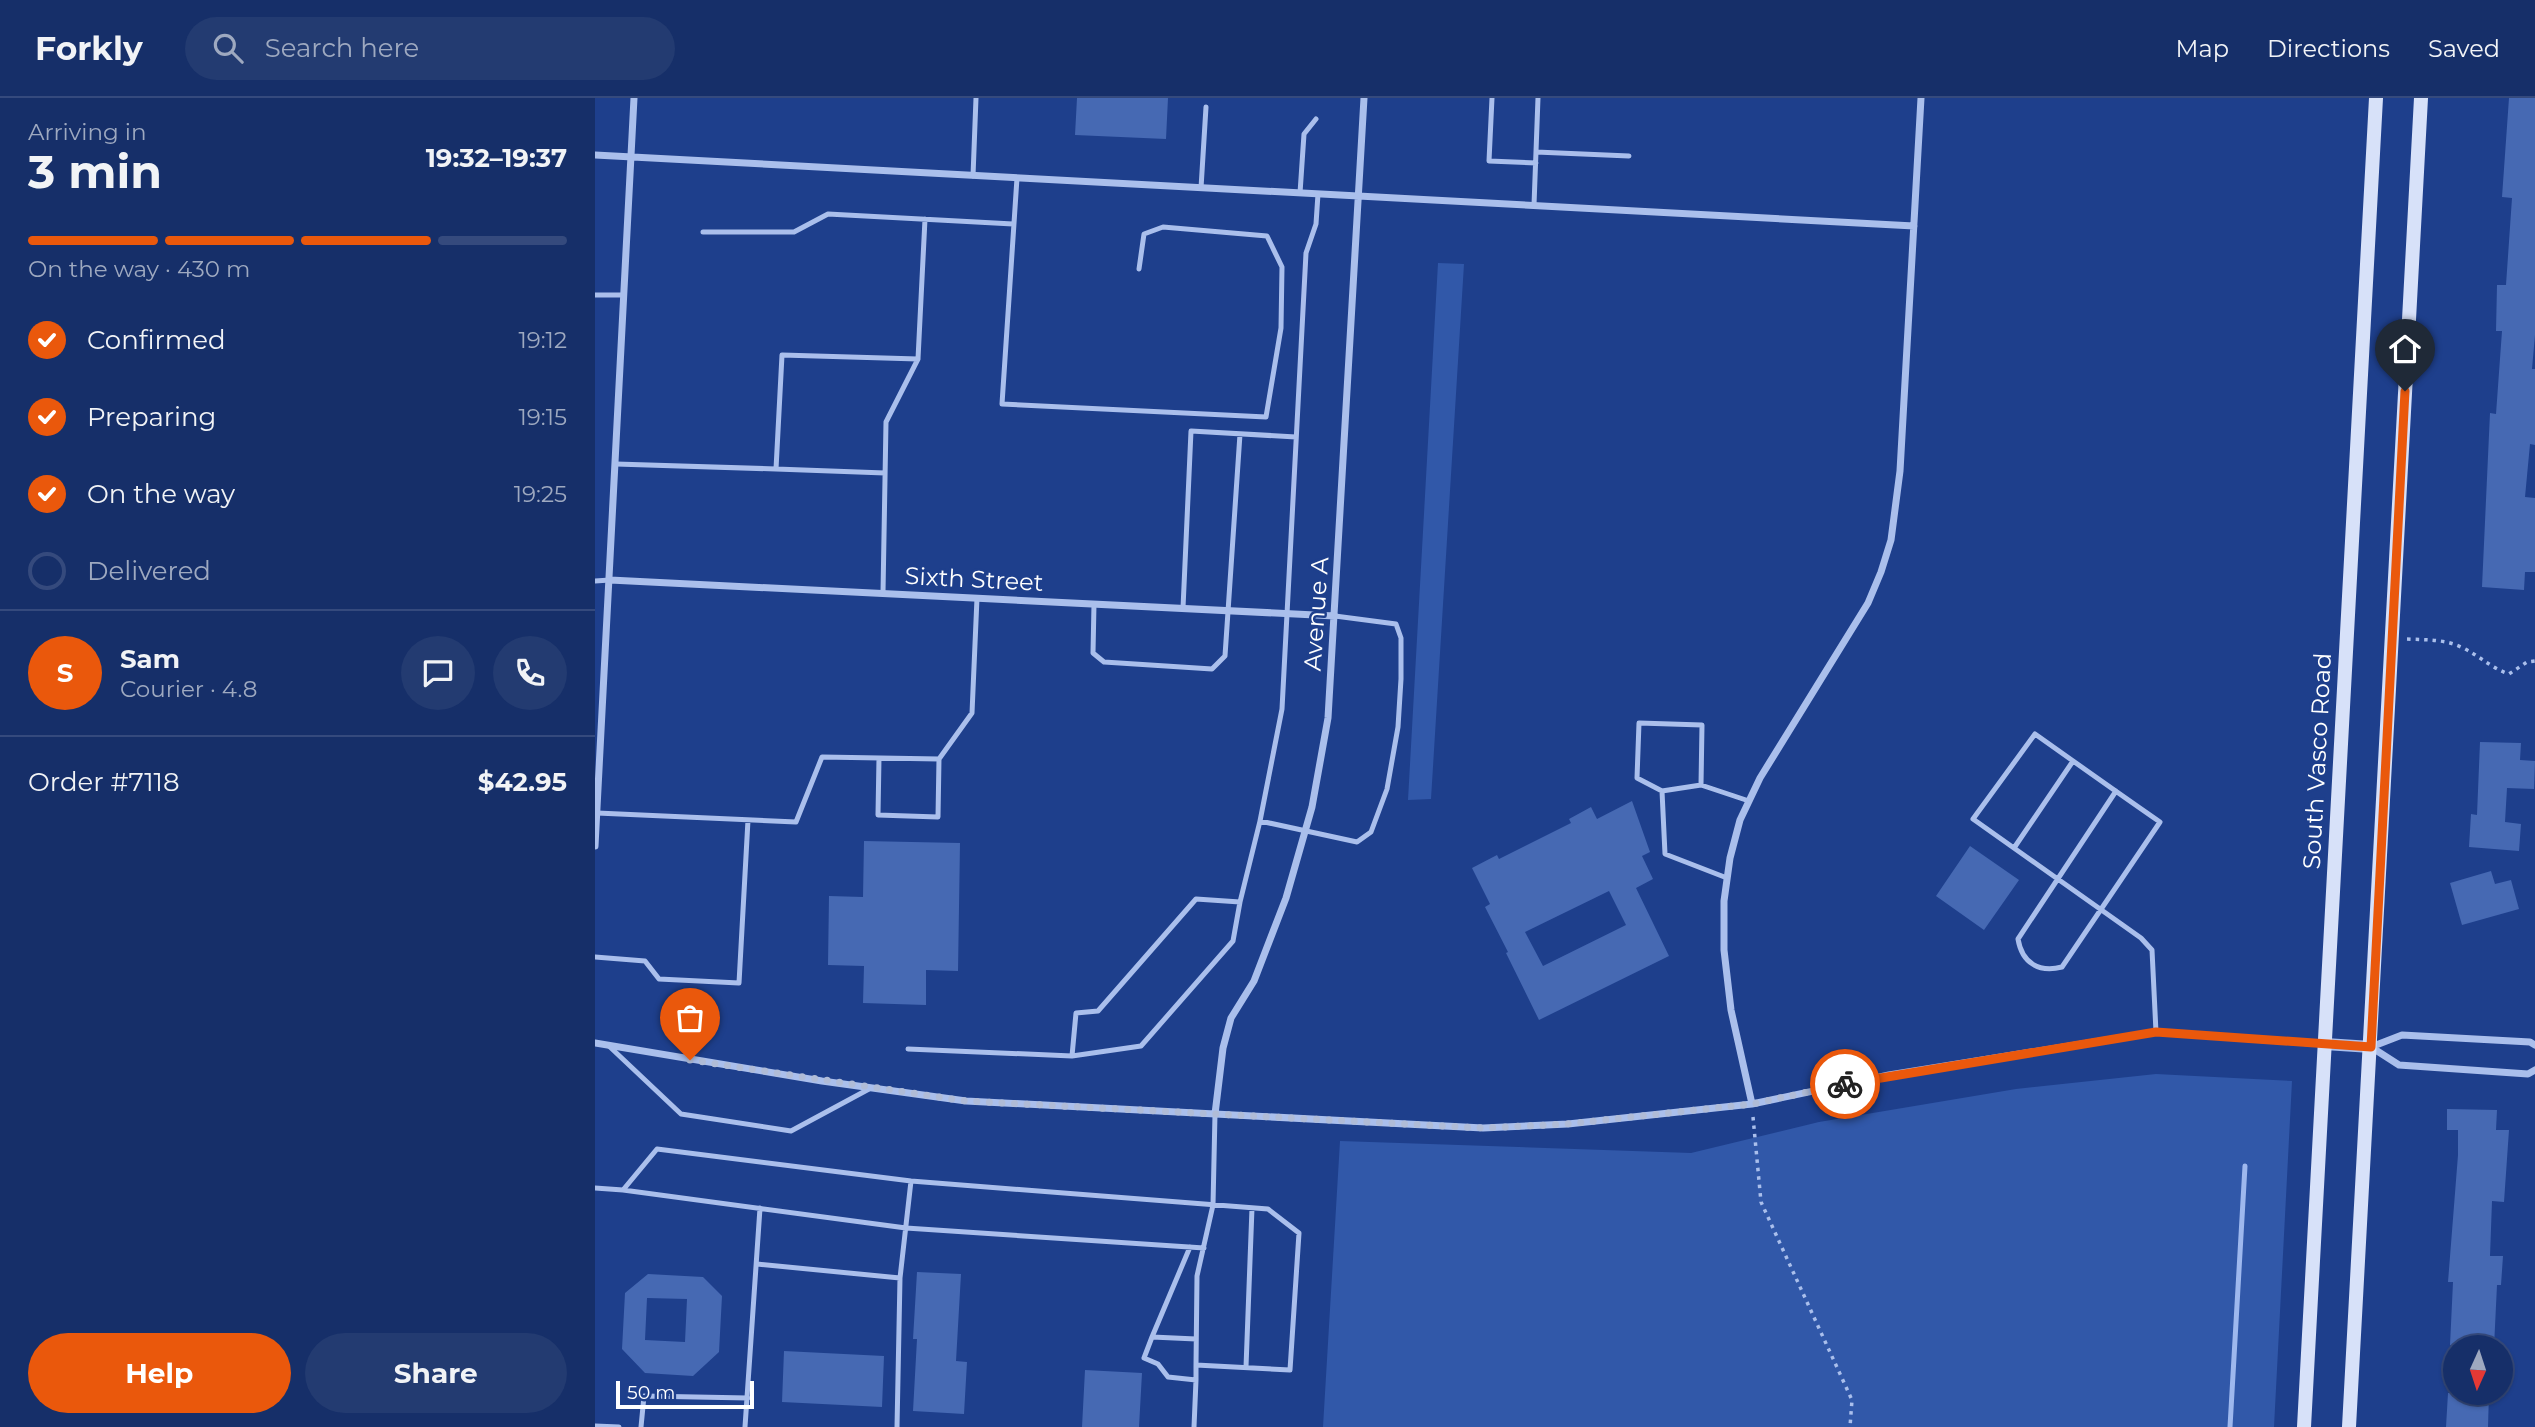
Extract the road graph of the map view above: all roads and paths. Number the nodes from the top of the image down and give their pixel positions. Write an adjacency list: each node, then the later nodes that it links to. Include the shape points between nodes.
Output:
1 (634, 98): 14 (street)
2 (976, 98): 16 (lane)
3 (1364, 98): 21 (street, Avenue A)
4 (1492, 98): 15 (lane, via 1489,161)
5 (1538, 98): 11 (lane)
6 (1921, 98): 25 (street)
7 (2376, 98): 70 (main road, South Vasco Road)
8 (2421, 98): 45 (main road)
9 (1206, 107): 18 (lane)
10 (1316, 119): 19 (lane, via 1304,134)
11 (1536, 152): 13 (lane); 15 (lane)
12 (595, 155): 14 (street)
13 (1629, 156)
14 (631, 157): 16 (street); 29 (street)
15 (1536, 163): 22 (lane)
16 (973, 176): 17 (street)
17 (1017, 178): 18 (street); 24 (lane)
18 (1201, 188): 19 (street)
19 (1300, 193): 20 (street)
20 (1318, 194): 21 (street); 32 (lane, via 1317,224 1306,253)
21 (1359, 196): 22 (street); 44 (street, Avenue A)
22 (1534, 205): 25 (street)
23 (925, 219): 24 (lane); 26 (lane, via 828,214 795,232); 30 (lane)
24 (1013, 224): 27 (lane, via 1002,404 1266,417 1281,328 1282,267 1267,236 1163,227 1144,234)
25 (1914, 226): 55 (street, via 1901,471 1891,540 1868,603)
26 (702, 232)
27 (1139, 269)
28 (595, 295): 29 (lane)
29 (624, 295): 33 (street)
30 (918, 359): 34 (lane, via 782,355); 35 (lane, via 886,422)
31 (1240, 434): 32 (lane); 41 (lane, via 1191,431); 42 (lane)
32 (1296, 437): 43 (lane)
33 (616, 464): 34 (lane); 36 (street)
34 (776, 469): 35 (lane)
35 (885, 473): 38 (lane)
36 (610, 580): 37 (lane); 38 (street, Sixth Street); 47 (street)
37 (595, 581)
38 (883, 593): 39 (street, Sixth Street)
39 (977, 598): 40 (street, Sixth Street); 50 (lane, via 972,713)
40 (1094, 604): 41 (street, Sixth Street); 42 (lane, via 1093,653 1104,662 1212,669 1225,656)
41 (1183, 608): 42 (street, Sixth Street)
42 (1229, 611): 43 (street, Sixth Street)
43 (1287, 615): 44 (street, Sixth Street); 58 (lane, via 1282,709)
44 (1335, 616): 60 (street, Avenue A, via 1328,718); 60 (lane, via 1396,624 1401,638 1398,727 1387,789 1371,832 1357,842)
45 (2391, 638): 48 (path, via 2443,640 2509,674); 73 (main road)
46 (595, 647): 47 (lane)
47 (606, 647): 56 (street)
48 (2535, 661)
49 (880, 758): 50 (lane); 50 (lane, via 878,815 938,817); 57 (lane, via 822,757 796,822)
50 (939, 759)
51 (2073, 761): 54 (lane); 62 (lane); 62 (lane, via 2035,734 1973,819)
52 (1701, 785): 53 (lane); 53 (lane, via 1702,724 1639,723 1637,778); 55 (lane)
53 (1663, 791): 63 (lane, via 1665,854)
54 (2116, 791): 64 (lane); 66 (lane, via 2160,822)
55 (1749, 801): 63 (street)
56 (597, 813): 57 (lane); 59 (street)
57 (748, 820): 67 (lane, via 739,983 659,978 645,961)
58 (1260, 821): 60 (lane); 65 (lane)
59 (596, 825): 61 (street)
60 (1305, 830): 79 (street, Avenue A, via 1286,898 1254,981 1231,1018)
61 (595, 846)
62 (2014, 848): 64 (lane)
63 (1727, 878): 78 (street, via 1724,950 1731,1010)
64 (2057, 878): 66 (lane); 66 (lane, via 2018,939 2032,965 2061,967)
65 (1240, 902): 75 (lane, via 1233,941 1141,1046); 75 (lane, via 1196,899 1098,1011 1076,1013)
66 (2101, 909): 68 (lane, via 2153,950)
67 (595, 957)
68 (2156, 1032): 70 (street); 78 (street, via 1889,1075)
69 (595, 1042): 72 (street)
70 (2325, 1044): 73 (street); 104 (main road, South Vasco Road)
71 (2535, 1045): 73 (street, via 2402,1035)
72 (610, 1047): 77 (street); 77 (lane, via 681,1114 791,1131)
73 (2371, 1047): 76 (street, via 2399,1065 2528,1074); 105 (main road)
74 (908, 1049): 75 (lane)
75 (1072, 1056)
76 (2535, 1070)
77 (870, 1088): 79 (street, via 966,1101)
78 (1752, 1104): 79 (street, via 1483,1128); 103 (path, via 1761,1202 1852,1400)
79 (1215, 1114): 83 (lane)
80 (911, 1181): 82 (lane, via 657,1149); 83 (lane); 86 (lane)
81 (595, 1188): 82 (lane)
82 (623, 1189): 84 (lane)
83 (1213, 1205): 85 (lane); 88 (lane)
84 (760, 1208): 86 (lane); 89 (lane)
85 (1252, 1208): 94 (lane); 94 (lane, via 1268,1209 1299,1233 1290,1370)
86 (906, 1228): 87 (lane); 90 (lane)
87 (1190, 1247): 88 (lane); 91 (lane)
88 (1204, 1248): 92 (lane, via 1197,1276)
89 (757, 1264): 90 (lane); 96 (lane)
90 (900, 1278): 101 (lane)
91 (1152, 1337): 92 (lane); 95 (lane, via 1144,1357 1158,1364 1168,1377)
92 (1196, 1339): 93 (lane)
93 (1196, 1365): 94 (lane); 95 (lane)
94 (1245, 1367)
95 (1196, 1380): 102 (lane)
96 (748, 1398): 99 (lane, via 644,1396); 100 (lane)
97 (595, 1426): 98 (lane)
98 (619, 1427)
99 (641, 1427)
100 (745, 1427)
101 (897, 1427)
102 (1194, 1427)
103 (1850, 1427)
104 (2304, 1427)
105 (2349, 1427)

